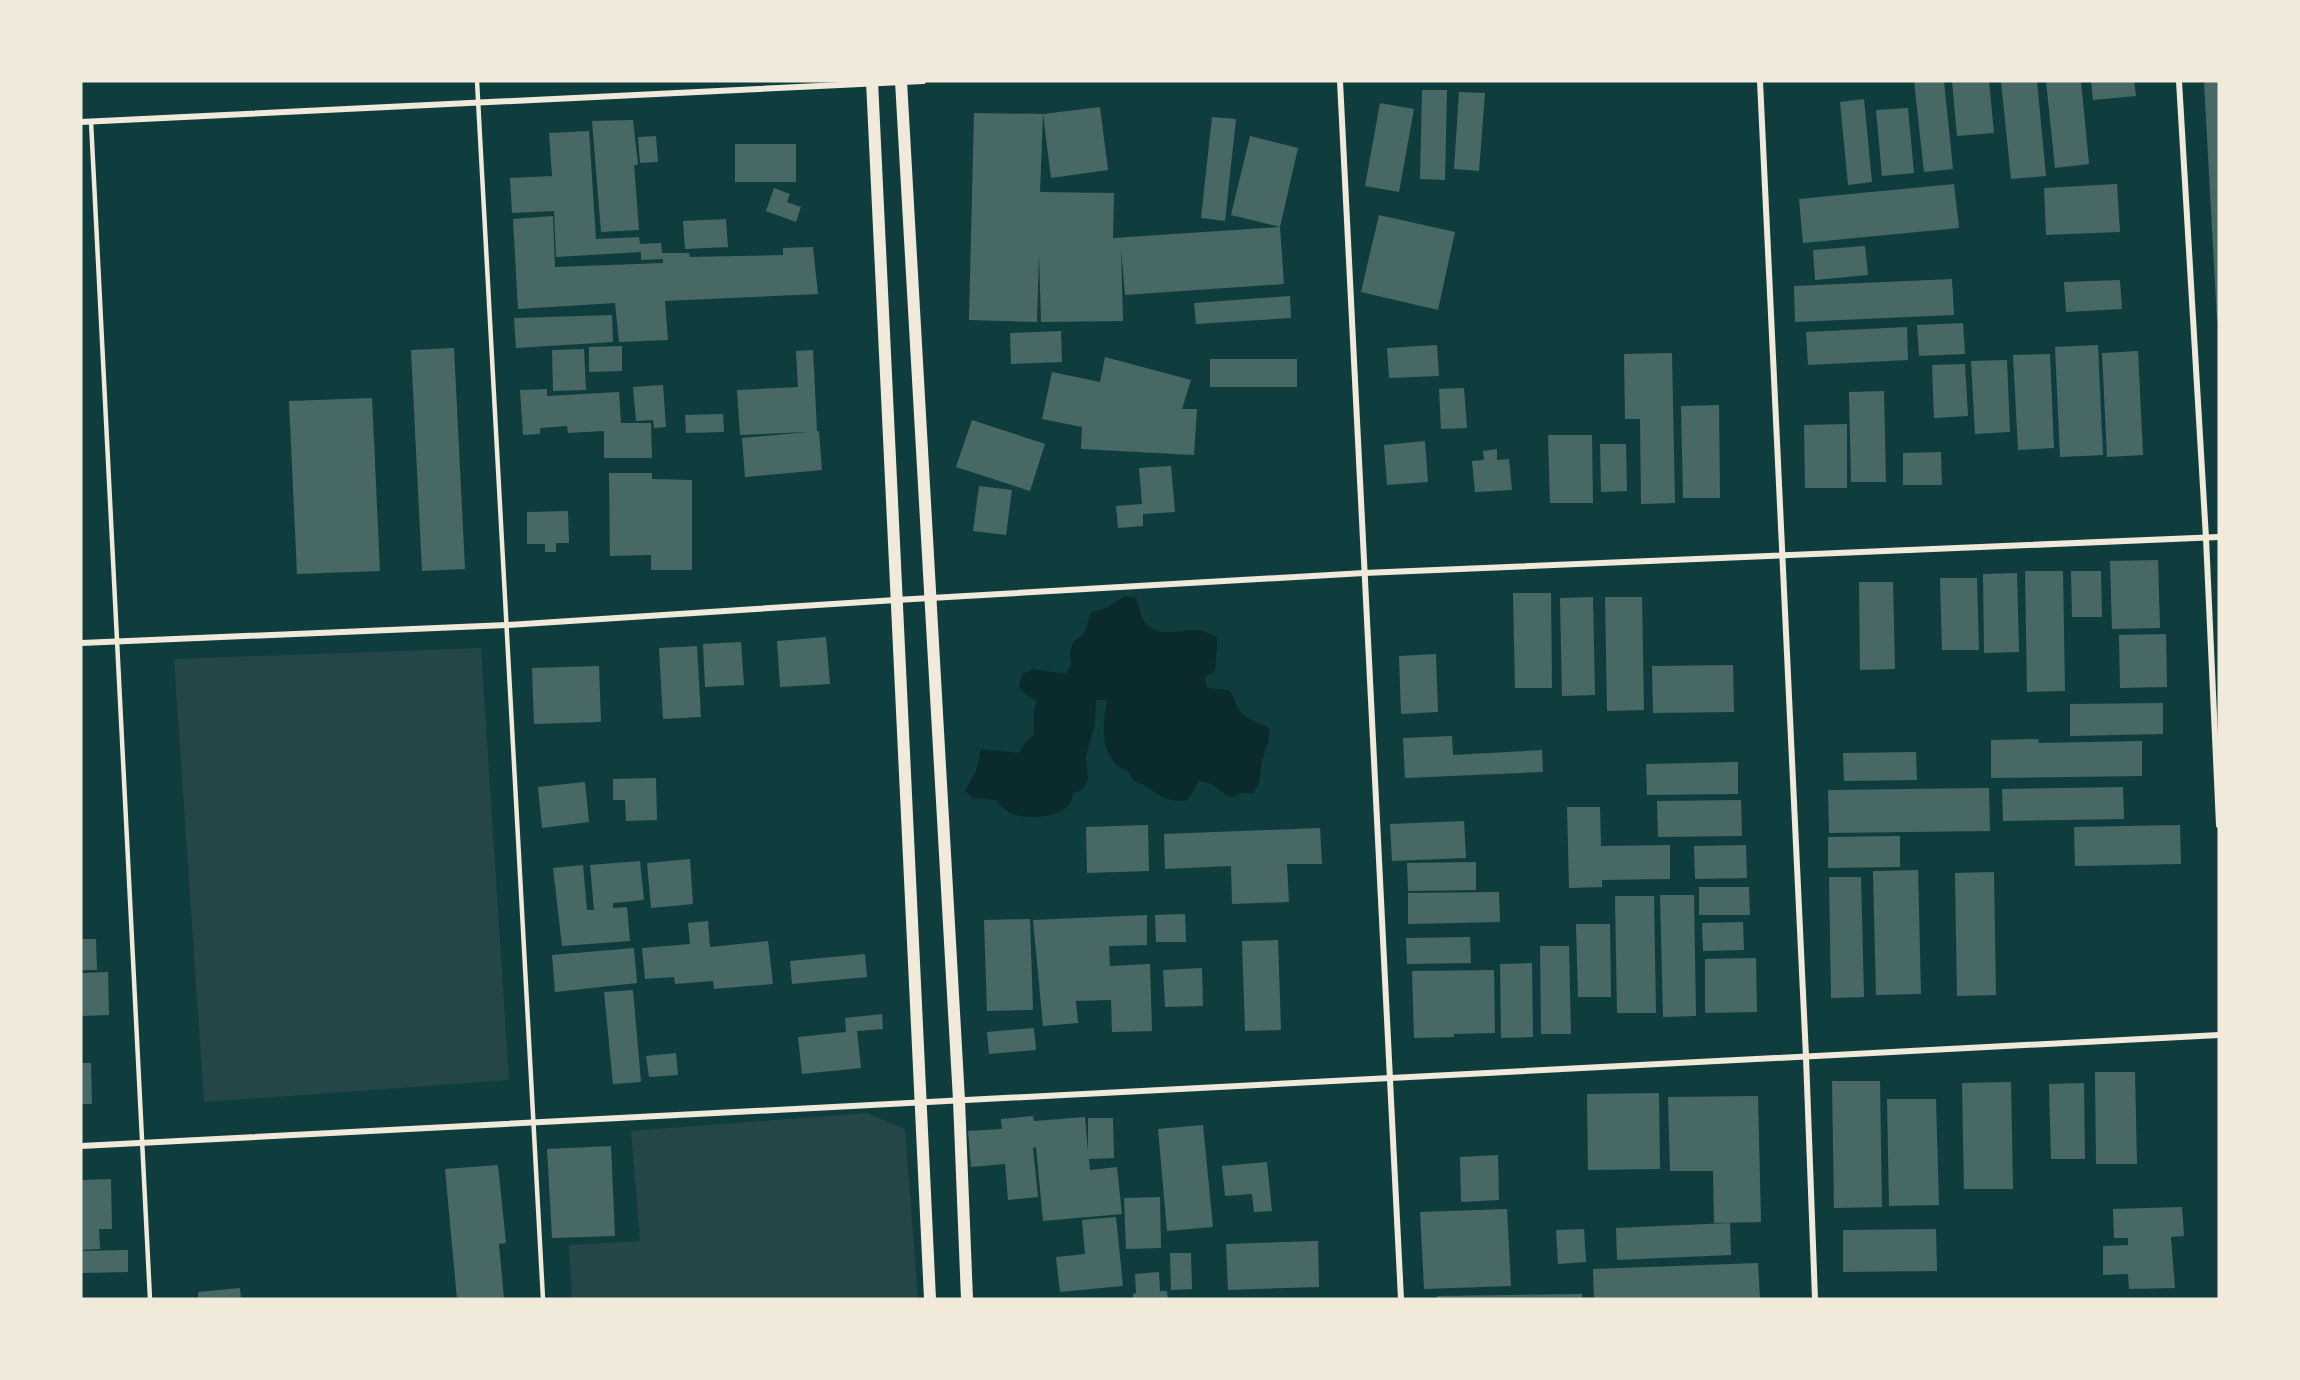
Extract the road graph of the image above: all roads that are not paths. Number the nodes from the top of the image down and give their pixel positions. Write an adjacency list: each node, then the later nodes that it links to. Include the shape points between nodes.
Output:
1 (477, 81): 8 (lane)
2 (923, 81): 6 (street)
3 (1340, 81): 14 (street)
4 (1760, 81): 13 (street)
5 (2179, 81): 12 (street)
6 (902, 82): 7 (street); 15 (main road)
7 (872, 83): 8 (street); 16 (main road)
8 (478, 104): 10 (street); 17 (lane)
9 (81, 122): 10 (street)
10 (91, 122): 18 (lane)
11 (2219, 537): 12 (street)
12 (2206, 538): 13 (street); 20 (street)
13 (1782, 556): 14 (street); 22 (street)
14 (1364, 573): 15 (street); 23 (street)
15 (931, 598): 16 (street); 24 (main road)
16 (896, 600): 17 (street); 25 (main road)
17 (507, 625): 18 (street); 26 (lane)
18 (117, 642): 19 (street); 27 (lane)
19 (81, 644)
20 (2219, 825)
21 (2219, 1035): 22 (street)
22 (1806, 1057): 23 (street); 34 (street)
23 (1390, 1078): 24 (street); 33 (street)
24 (959, 1100): 25 (street); 32 (main road)
25 (921, 1102): 26 (street); 31 (main road)
26 (533, 1124): 27 (street); 30 (lane)
27 (142, 1143): 28 (street); 29 (lane)
28 (81, 1146)
29 (150, 1299)
30 (543, 1299)
31 (930, 1299)
32 (967, 1299)
33 (1401, 1299)
34 (1815, 1299)

